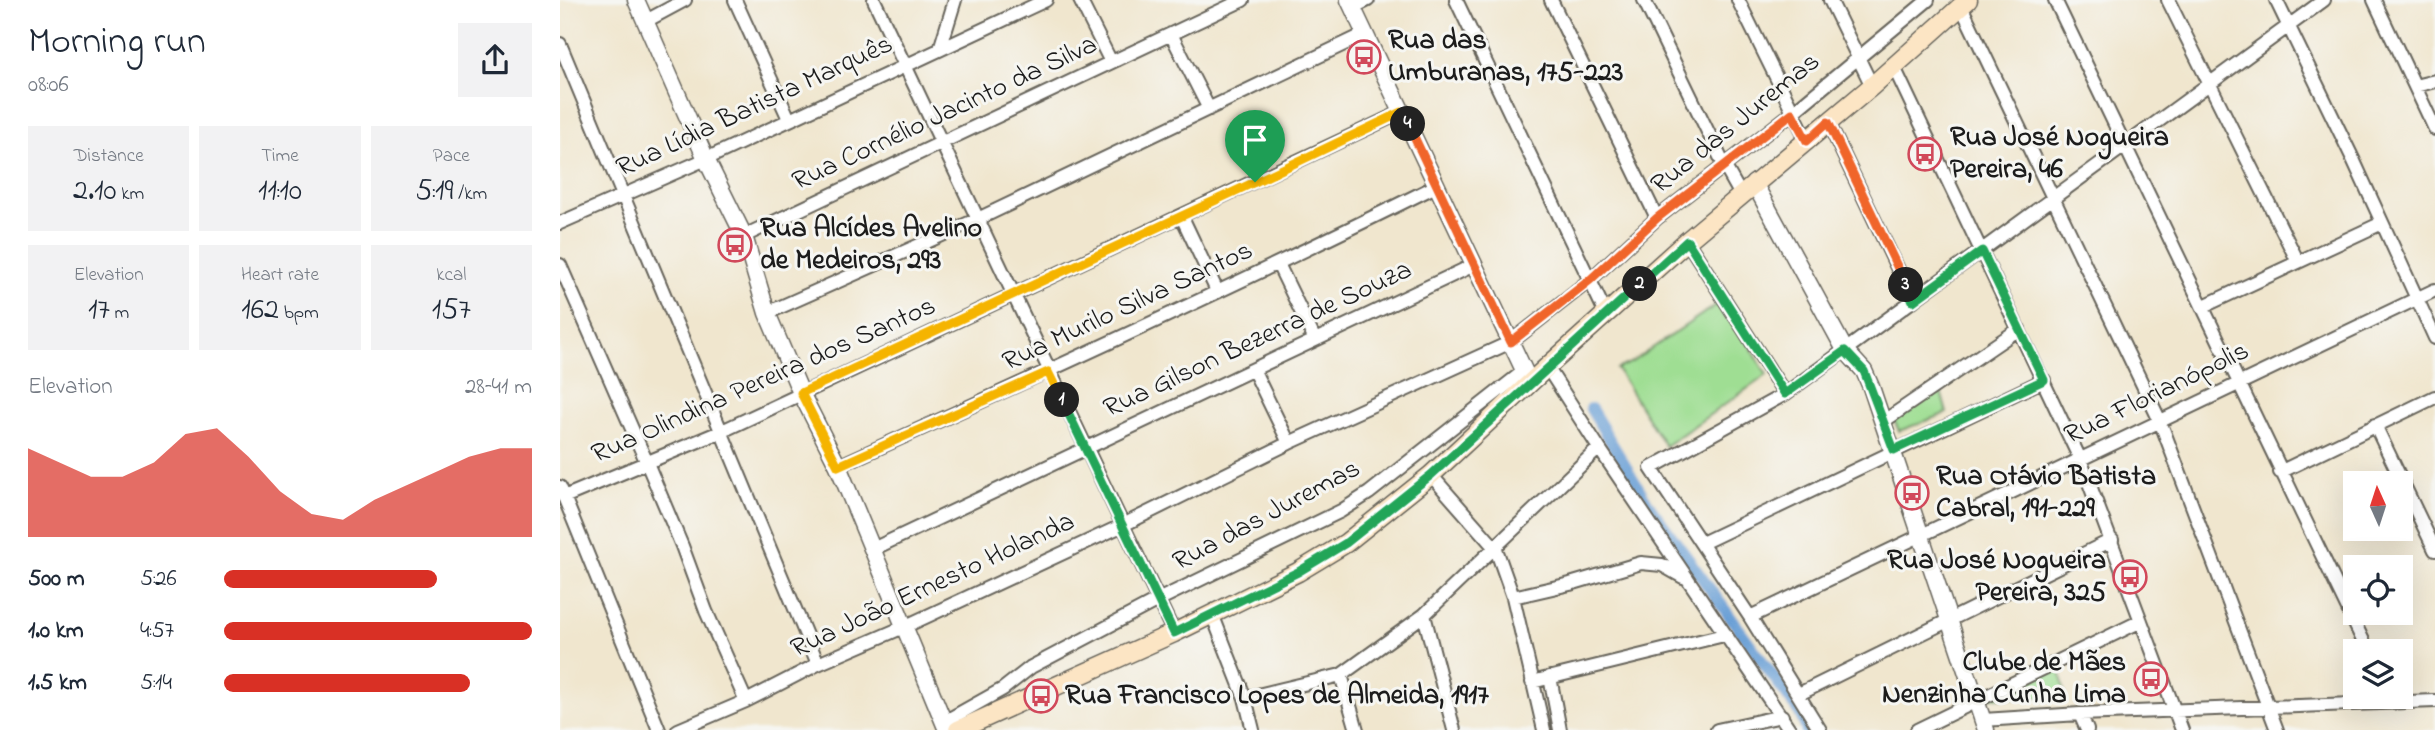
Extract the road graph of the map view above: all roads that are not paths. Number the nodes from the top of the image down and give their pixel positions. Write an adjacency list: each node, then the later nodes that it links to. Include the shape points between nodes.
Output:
1 (636, 0): 23 (street)
2 (685, 0): 23 (street)
3 (735, 0): 40 (street)
4 (874, 0): 31 (street)
5 (955, 0): 28 (street)
6 (1046, 0): 28 (street, Rua Lídia Batista Marquês)
7 (1080, 0): 30 (street)
8 (1243, 0): 25 (street, Rua Cornélio Jacinto da Silva)
9 (1368, 0): 22 (street)
10 (1456, 0): 64 (street)
11 (1551, 0): 53 (street)
12 (1644, 0): 47 (street)
13 (1738, 0): 39 (street)
14 (1830, 0): 29 (street)
15 (1928, 0): 29 (street, Rua das Juremas)
16 (2055, 0): 45 (street)
17 (2168, 0): 34 (street)
18 (2276, 0): 24 (street)
19 (2324, 0): 24 (street)
20 (2374, 0): 36 (street)
21 (1965, 3): 32 (main road); 51 (street)
22 (1350, 4): 26 (street)
23 (646, 21): 46 (street)
24 (2288, 25): 34 (street); 56 (street)
25 (1171, 34): 30 (street, Rua Cornélio Jacinto da Silva); 37 (street)
26 (1365, 34): 37 (street); 38 (street)
27 (560, 44): 50 (street)
28 (940, 49): 31 (street, Rua Lídia Batista Marquês)
29 (1858, 56): 35 (street); 39 (street, Rua das Juremas)
30 (1111, 62): 44 (street, Rua Cornélio Jacinto da Silva)
31 (903, 65): 40 (street, Rua Lídia Batista Marquês); 44 (street)
32 (1893, 65): 35 (main road); 59 (street)
33 (2435, 80): 36 (street)
34 (2211, 83): 45 (street); 60 (street)
35 (1872, 86): 41 (main road)
36 (2415, 86): 42 (street)
37 (1209, 109): 54 (street)
38 (1402, 112): 48 (street); 52 (street, Rua Olindina Pereira dos Santos)
39 (1792, 113): 43 (street); 47 (street, Rua das Juremas)
40 (789, 119): 46 (street, Rua Lídia Batista Marquês)
41 (1828, 122): 43 (main road); 69 (street)
42 (2435, 129)
43 (1807, 141): 49 (main road)
44 (942, 142): 54 (street); 57 (street, Rua Cornélio Jacinto da Silva)
45 (2125, 143): 51 (street); 70 (street)
46 (706, 159): 50 (street, Rua Lídia Batista Marquês); 57 (street)
47 (1724, 165): 49 (street); 53 (street, Rua das Juremas)
48 (1436, 186): 61 (street, Rua Murilo Silva Santos); 63 (street)
49 (1747, 189): 58 (main road); 77 (street)
50 (624, 195): 55 (street, Rua Lídia Batista Marquês); 90 (street)
51 (2054, 196): 59 (street); 88 (street)
52 (1182, 217): 66 (street); 67 (street, Rua Olindina Pereira dos Santos)
53 (1657, 218): 64 (street, Rua das Juremas)
54 (978, 219): 67 (street); 71 (street)
55 (560, 223)
56 (2382, 223): 60 (street); 68 (street)
57 (744, 236): 71 (street)
58 (1687, 241): 72 (main road); 85 (street)
59 (1982, 251): 69 (street); 73 (street)
60 (2298, 262): 70 (street)
61 (1278, 264): 66 (street, Rua Murilo Silva Santos); 75 (street)
62 (560, 265): 96 (street)
63 (1474, 265): 75 (street, Rua Gilson Bezerra de Souza); 76 (street)
64 (1590, 280): 72 (street); 76 (street, Rua das Juremas)
65 (2435, 290): 68 (street, Rua Florianópolis)
66 (1217, 291): 80 (street, Rua Murilo Silva Santos)
67 (1015, 295): 80 (street); 84 (street, Rua Olindina Pereira dos Santos)
68 (2416, 299): 74 (street); 83 (street, Rua Florianópolis)
69 (1913, 301): 77 (street)
70 (2204, 306): 83 (street)
71 (767, 313): 84 (street)
72 (1606, 314): 78 (main road)
73 (2019, 329): 82 (street); 87 (street)
74 (2435, 338)
75 (1315, 340): 79 (street, Rua Gilson Bezerra de Souza)
76 (1511, 342): 81 (street); 91 (street, Rua João Ernesto Holanda)
77 (1845, 351): 85 (street); 87 (street, via 1864,371)
78 (1547, 367): 81 (main road); 93 (street)
79 (1254, 371): 91 (street); 92 (street, Rua Gilson Bezerra de Souza)
80 (1048, 372): 92 (street); 97 (street, Rua Murilo Silva Santos)
81 (1527, 377): 98 (street, Rua das Juremas); 100 (main road)
82 (2044, 380): 94 (street); 95 (street)
83 (2239, 382): 88 (street, Rua Florianópolis); 99 (street)
84 (801, 393): 90 (street, Rua Olindina Pereira dos Santos); 97 (street)
85 (1785, 394): 106 (street, via 1651,468)
86 (2435, 397): 89 (street)
87 (1884, 421): 94 (street)
88 (2160, 421): 95 (street, Rua Florianópolis); 133 (street)
89 (2375, 425): 99 (street); 109 (street)
90 (720, 432): 96 (street, Rua Olindina Pereira dos Santos); 122 (street)
91 (1289, 443): 103 (street, Rua João Ernesto Holanda)
92 (1086, 447): 103 (street); 108 (street, Rua Gilson Bezerra de Souza)
93 (1599, 449): 107 (street); 110 (street)
94 (1894, 450): 104 (street); 106 (street)
95 (2080, 459): 104 (street, Rua Florianópolis); 105 (street)
96 (647, 463): 101 (street, Rua Olindina Pereira dos Santos); 129 (street)
97 (838, 466): 108 (street)
98 (1402, 466): 102 (street); 112 (street, Rua das Juremas, via 1340,511)
99 (2280, 471): 121 (street)
100 (1431, 475): 102 (main road); 107 (street)
101 (562, 492): 139 (street)
102 (1412, 492): 113 (main road, via 1346,543)
103 (1121, 526): 112 (street); 118 (street, Rua João Ernesto Holanda)
104 (1920, 534): 115 (street, Rua Florianópolis); 116 (street)
105 (2112, 540): 116 (street); 117 (street)
106 (1702, 543): 115 (street)
107 (1496, 548): 111 (street); 114 (street)
108 (873, 549): 118 (street)
109 (2435, 550)
110 (1690, 582): 111 (street, via 1662,565 1641,563); 120 (street)
111 (1513, 597): 125 (street)
112 (1158, 600): 119 (street); 138 (street, Rua das Juremas, via 1031,667)
113 (1212, 614): 119 (main road); 127 (street)
114 (1424, 615): 123 (street); 143 (street)
115 (1750, 617): 126 (street)
116 (1949, 620): 126 (street); 130 (street)
117 (2141, 621): 130 (street); 134 (street)
118 (906, 626): 122 (street, Rua João Ernesto Holanda); 138 (street)
119 (1174, 633): 138 (main road)
120 (1724, 635): 124 (street); 136 (street)
121 (2362, 639)
122 (818, 664): 129 (street, Rua João Ernesto Holanda)
123 (1341, 675): 127 (street); 142 (street)
124 (1550, 677): 125 (street); 145 (street)
125 (1532, 682): 144 (street)
126 (1799, 695): 148 (street)
127 (1245, 698): 141 (street)
128 (2413, 700): 131 (street)
129 (746, 701): 140 (street, Rua João Ernesto Holanda)
130 (1977, 701): 137 (street); 149 (street)
131 (2435, 701)
132 (2343, 703): 133 (street)
133 (2268, 707): 134 (street); 152 (street)
134 (2174, 710): 135 (street); 151 (street)
135 (2080, 714): 137 (street); 150 (street)
136 (1782, 716): 146 (street); 147 (street)
137 (1985, 725)
138 (949, 727)
139 (659, 730)
140 (678, 730)
141 (1253, 730)
142 (1357, 730)
143 (1454, 730)
144 (1544, 730)
145 (1560, 730)
146 (1717, 730)
147 (1790, 730)
148 (1819, 730)
149 (1917, 730)
150 (2087, 730)
151 (2182, 730)
152 (2277, 730)

